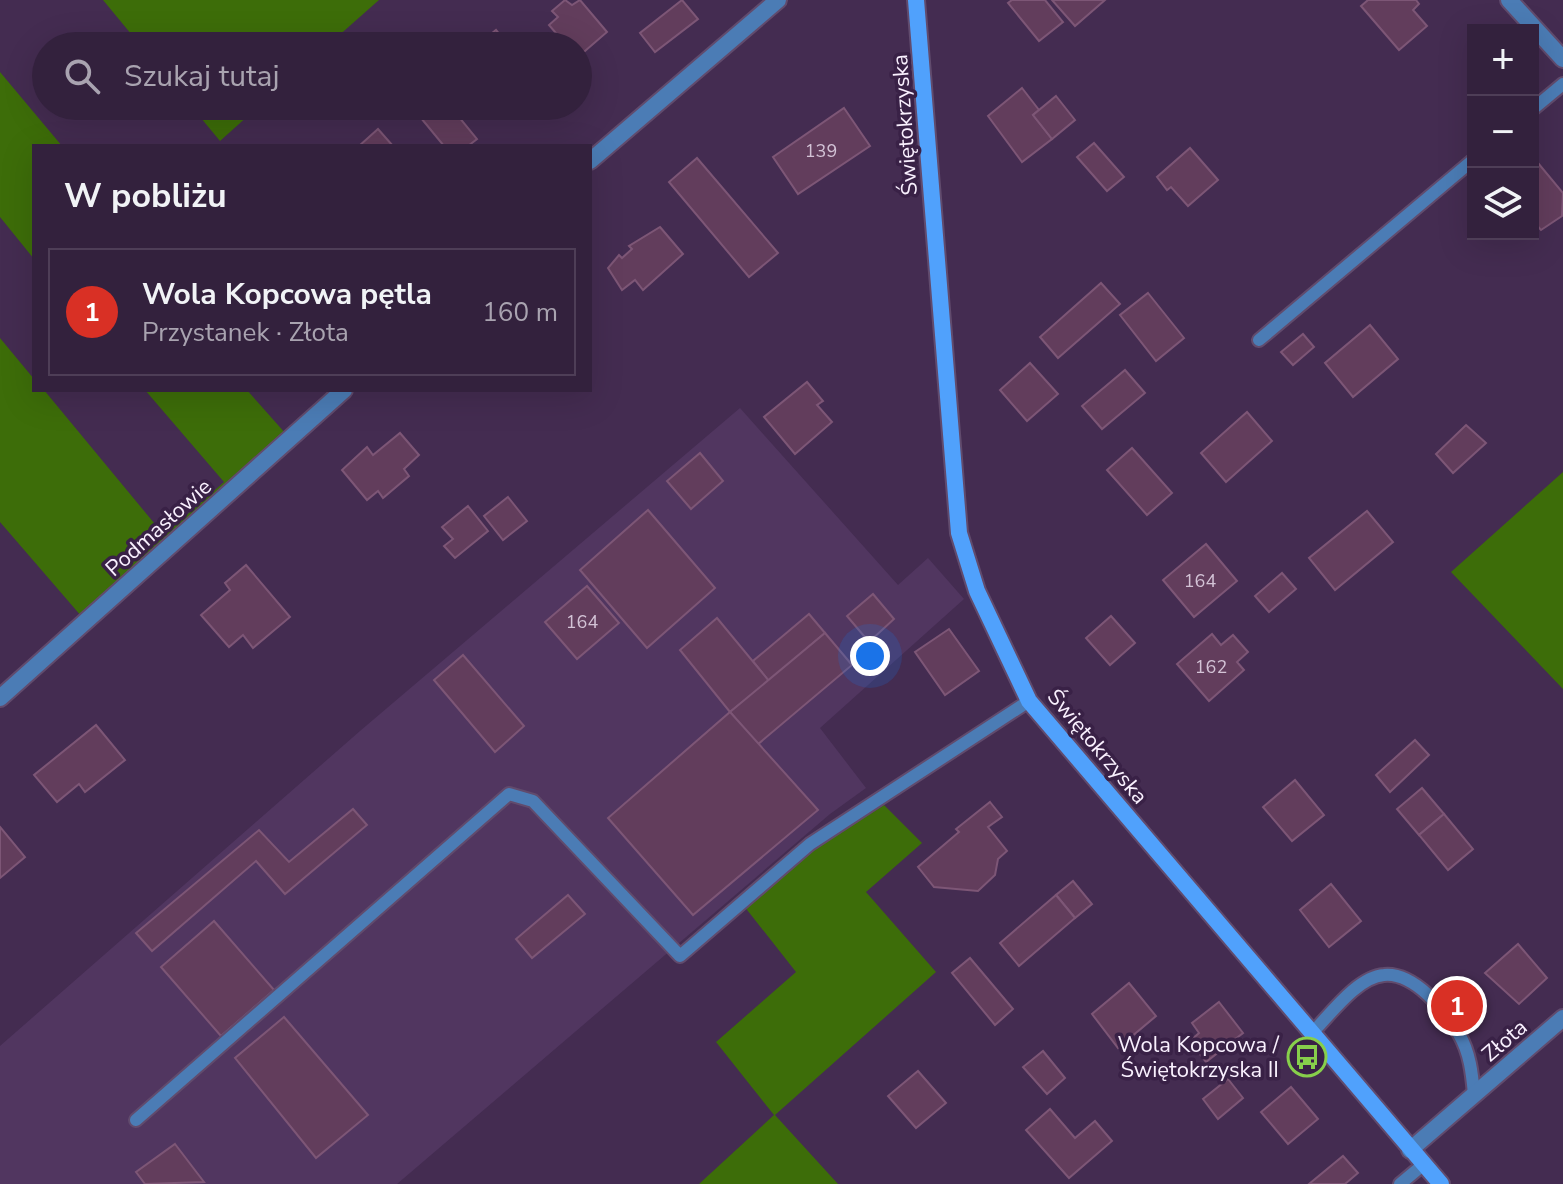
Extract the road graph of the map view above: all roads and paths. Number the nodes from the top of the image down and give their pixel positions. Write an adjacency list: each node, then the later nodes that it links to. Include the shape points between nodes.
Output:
1 (778, 0): 7 (street)
2 (916, 0): 12 (street, Świętokrzyska, via 959,533 977,591)
3 (1509, 0): 4 (street)
4 (1563, 59)
5 (1563, 84): 6 (lane)
6 (1539, 104)
7 (592, 159)
8 (1467, 165): 9 (lane)
9 (1259, 340)
10 (342, 392): 11 (street, Podmasłowie)
11 (0, 698)
12 (1029, 701): 14 (street, Świętokrzyska); 16 (lane, via 810,844 680,956 533,801 509,794)
13 (1563, 1018): 15 (street, Złota)
14 (1312, 1033): 15 (lane, via 1366,982 1384,975 1403,978 1426,994 1459,1033 1471,1065); 17 (street, Świętokrzyska)
15 (1474, 1094): 17 (street, Złota)
16 (136, 1120)
17 (1410, 1150): 18 (street, Świętokrzyska)
18 (1424, 1164): 19 (lane); 20 (street, Świętokrzyska)
19 (1400, 1184)
20 (1441, 1184)

